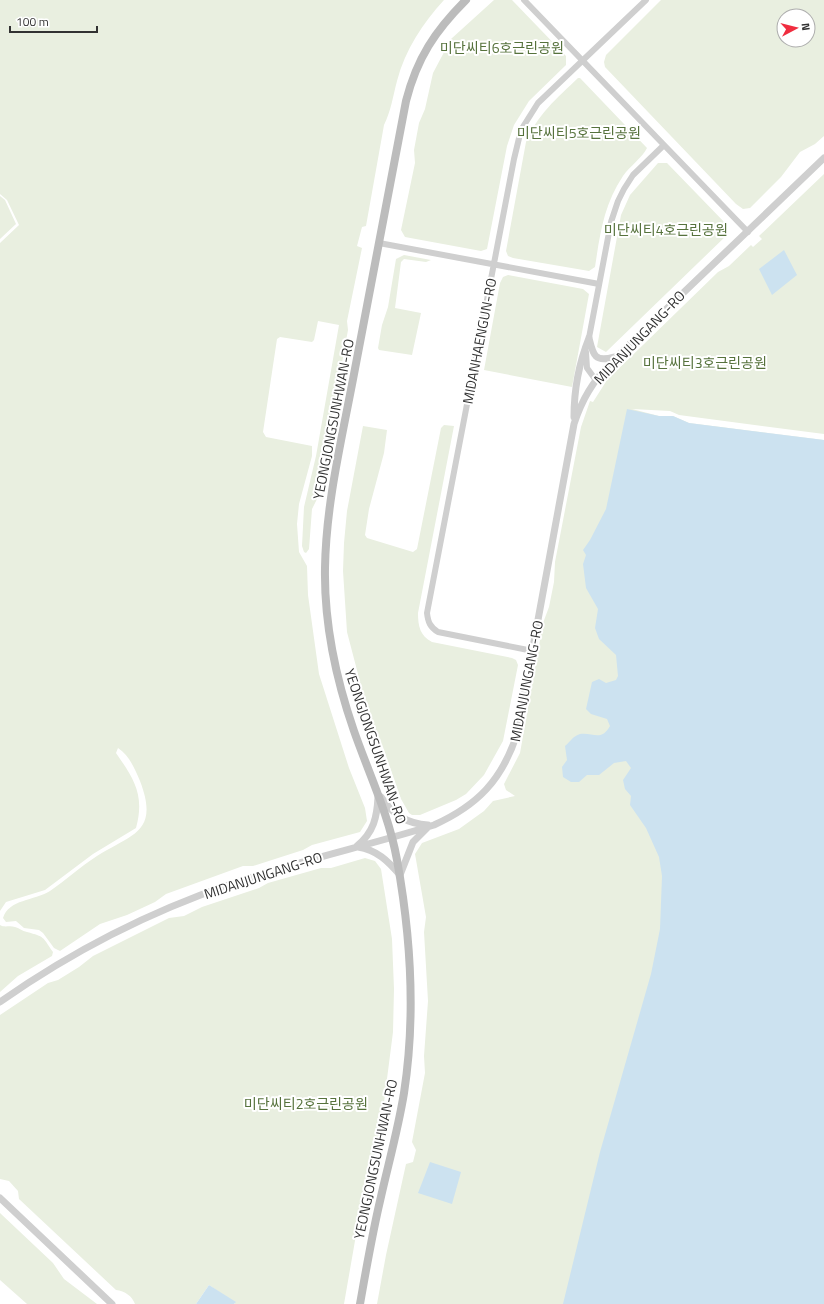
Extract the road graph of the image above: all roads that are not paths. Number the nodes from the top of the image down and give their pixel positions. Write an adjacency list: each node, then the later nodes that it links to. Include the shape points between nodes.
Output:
1 (466, 0): 8 (main road, YEONGJONGSUNHWAN-RO, via 437,32 415,71 406,101)
2 (524, 0): 4 (street)
3 (646, 0): 4 (street, MIDANHAENGUN-RO)
4 (583, 61): 5 (street); 9 (street, MIDANHAENGUN-RO, via 538,103 521,130)
5 (664, 144): 7 (street); 10 (street, via 633,175 618,201 611,222)
6 (824, 158): 7 (street, MIDANJUNGANG-RO)
7 (748, 232): 12 (street, MIDANJUNGANG-RO, via 709,266)
8 (379, 243): 9 (street); 16 (main road, YEONGJONGSUNHWAN-RO, via 331,499 325,570 329,632 335,667 355,734)
9 (494, 263): 10 (street); 15 (street, MIDANHAENGUN-RO, via 427,613 428,622 438,632)
10 (599, 284): 11 (street)
11 (589, 338): 12 (street, via 592,352 597,357); 13 (street, via 586,363 588,372); 14 (street, via 582,354 574,398)
12 (616, 357): 13 (street, MIDANJUNGANG-RO)
13 (595, 378): 14 (street, MIDANJUNGANG-RO, via 585,394)
14 (574, 424): 15 (street, MIDANJUNGANG-RO)
15 (533, 651): 17 (street, MIDANJUNGANG-RO, via 517,734 503,767 482,795 452,816)
16 (378, 793): 17 (street, via 400,817 409,822); 18 (main road, YEONGJONGSUNHWAN-RO); 19 (street, via 374,825 367,837)
17 (431, 826): 18 (street, MIDANJUNGANG-RO); 20 (street, via 413,842)
18 (392, 837): 19 (street, MIDANJUNGANG-RO); 20 (main road, YEONGJONGSUNHWAN-RO)
19 (356, 847): 20 (street, via 376,853 389,862); 21 (street, MIDANJUNGANG-RO, via 231,884 141,920 61,962)
20 (400, 875): 24 (main road, YEONGJONGSUNHWAN-RO, via 410,965 408,1061 398,1128 380,1199)
21 (0, 1002)
22 (0, 1198): 23 (street)
23 (112, 1304)
24 (360, 1304)

